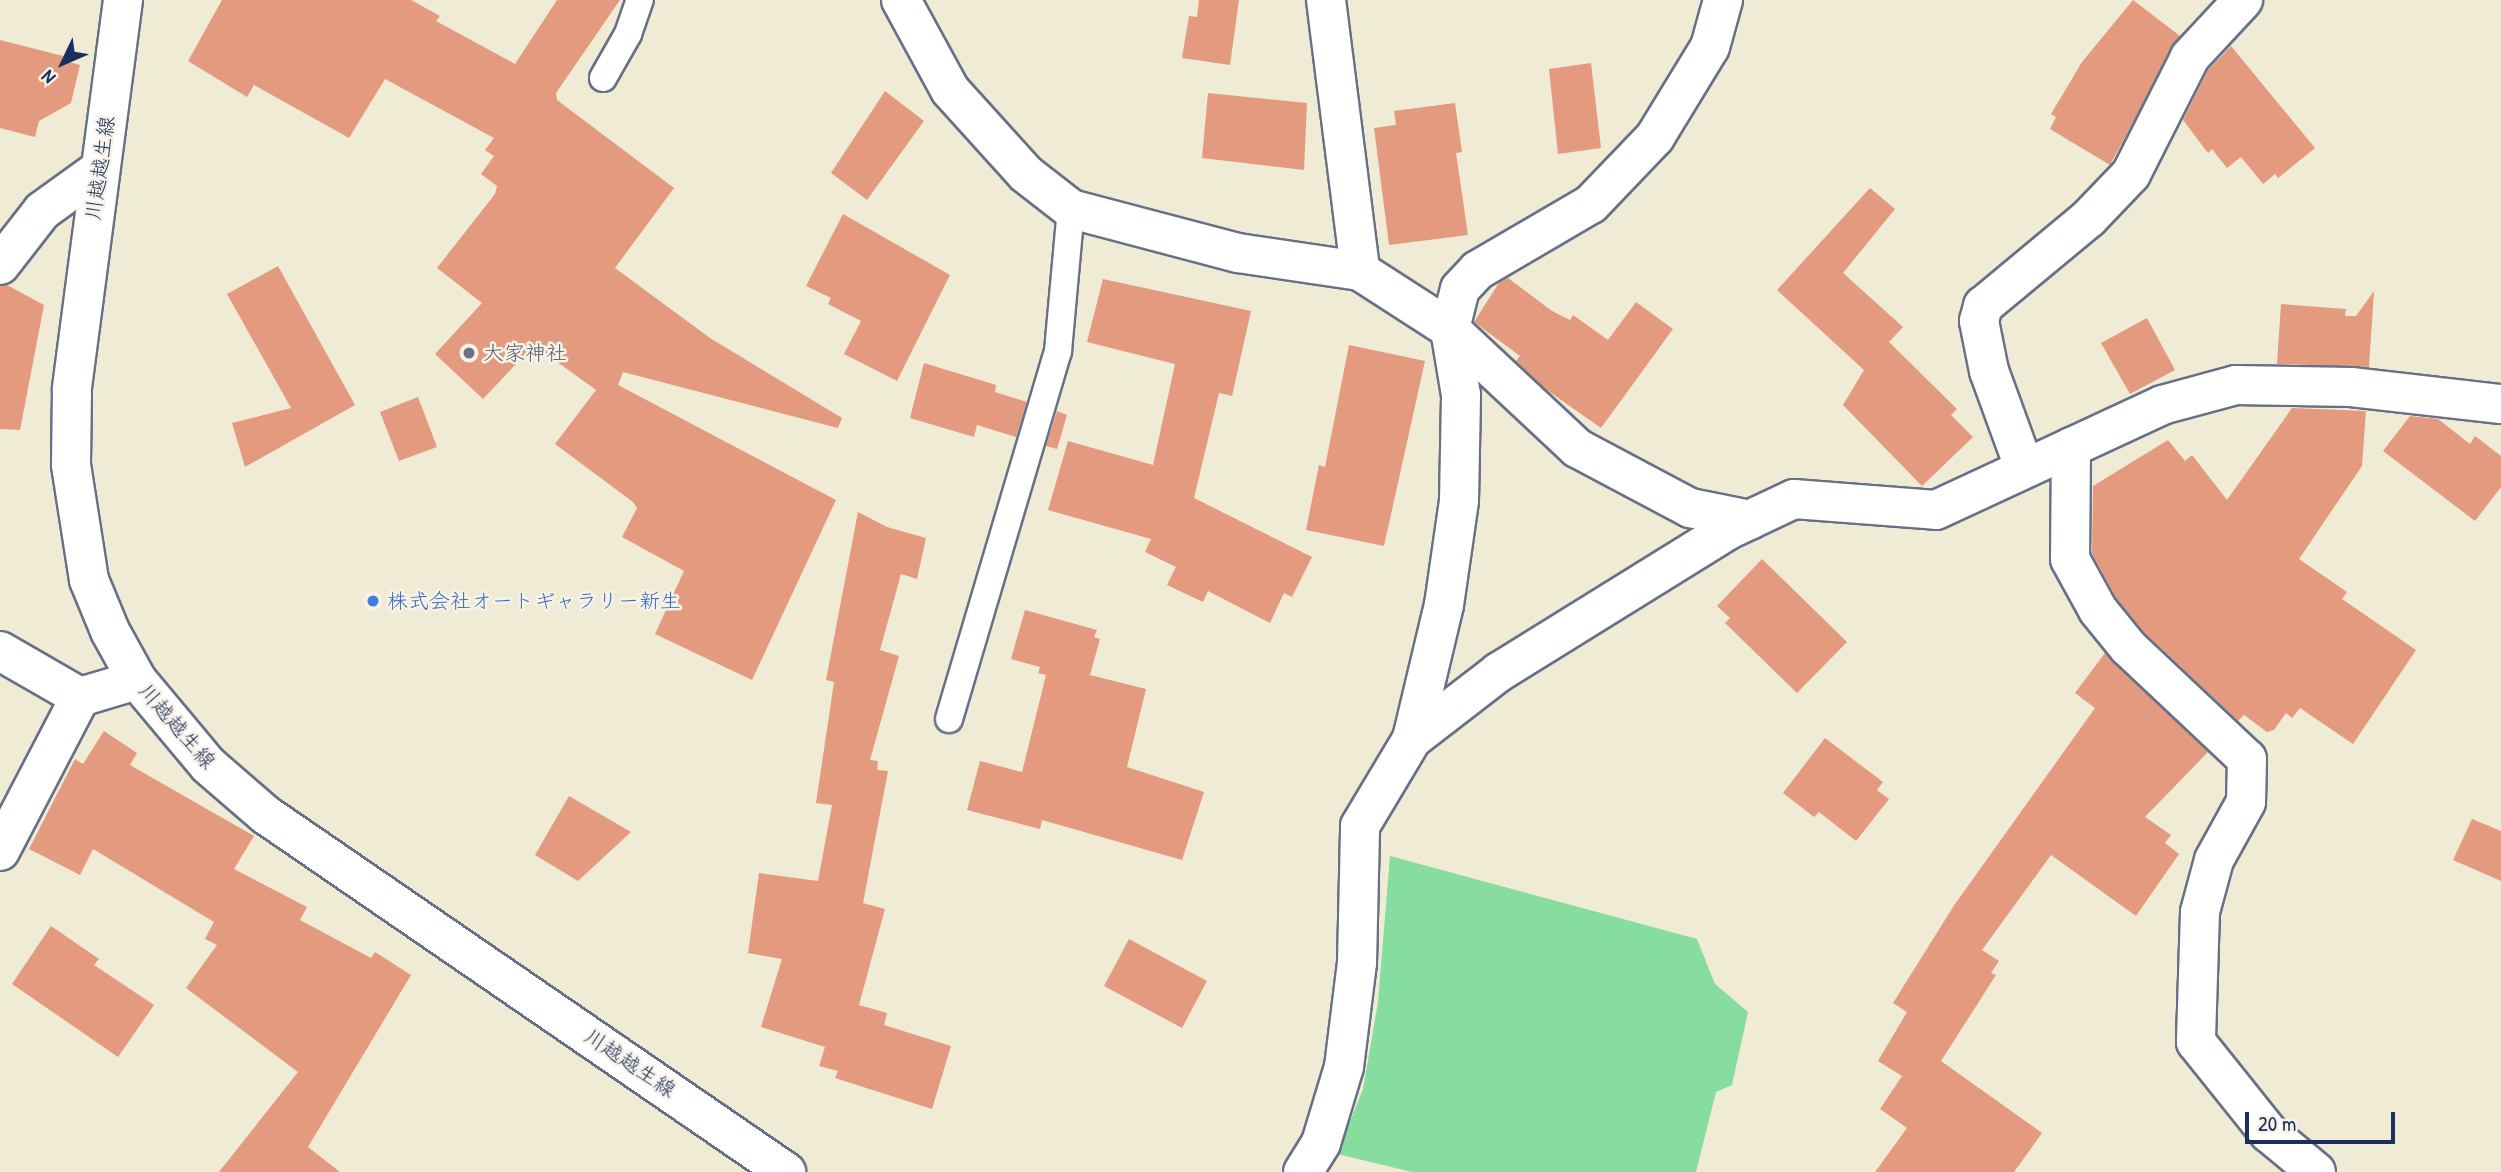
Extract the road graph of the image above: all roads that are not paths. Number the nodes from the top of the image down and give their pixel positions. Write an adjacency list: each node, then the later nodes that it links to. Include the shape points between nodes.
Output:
1 (123, 0): 8 (street, 川越越生線)
2 (640, 0): 7 (lane, via 628,34)
3 (901, 0): 9 (street, via 950,90 1026,174)
4 (1326, 0): 11 (street)
5 (1723, 0): 12 (street, via 1710,47 1656,137 1591,204 1478,270 1460,289)
6 (2243, 0): 15 (street, via 2190,57 2131,174 2089,218 1983,306 1979,321 1989,371)
7 (603, 78)
8 (100, 169): 10 (street, via 41,211); 18 (street, 川越越生線, via 72,390 71,465 89,580)
9 (1071, 209): 11 (street, via 1238,253); 20 (lane, via 1058,351)
10 (0, 265)
11 (1360, 271): 12 (street)
12 (1450, 329): 16 (street, via 1577,447 1690,508); 21 (street, via 1461,395 1459,501 1444,605)
13 (2501, 404): 14 (street, via 2351,387 2236,385 2162,405)
14 (2071, 447): 15 (street); 25 (street, via 2070,559 2098,610 2128,647 2247,759 2246,802 2214,860 2200,912 2196,1042 2269,1133)
15 (2024, 467): 16 (street, via 1936,510 1794,499)
16 (1750, 520): 21 (street, via 1499,672)
17 (0, 651): 19 (street)
18 (137, 680): 19 (street); 23 (street, 川越越生線, via 208,765 266,815)
19 (80, 697): 22 (street)
20 (949, 719)
21 (1412, 739): 24 (street, via 1360,826 1357,962 1344,1067 1321,1143)
22 (0, 851)
23 (786, 1172)
24 (1303, 1172)
25 (2316, 1172)

